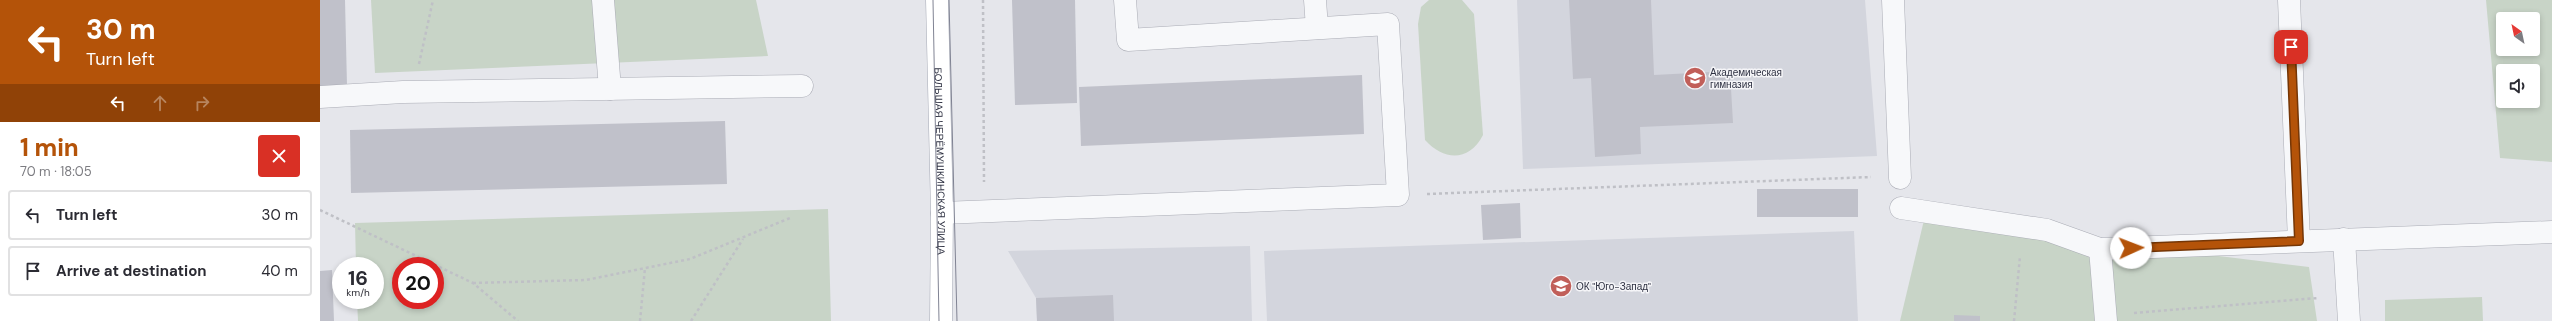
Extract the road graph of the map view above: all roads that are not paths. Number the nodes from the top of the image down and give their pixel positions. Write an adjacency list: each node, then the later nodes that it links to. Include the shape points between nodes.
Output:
1 (603, 0): 9 (lane)
2 (937, 0): 13 (main road, БОЛЬШАЯ ЧЕРЁМУШКИНСКАЯ УЛИЦА)
3 (1126, 0): 7 (lane, via 1128,40)
4 (1315, 0): 7 (lane)
5 (1893, 0): 11 (lane)
6 (2289, 0): 16 (lane)
7 (1317, 28): 13 (lane, via 1388,24 1398,195)
8 (802, 86): 9 (lane)
9 (610, 89): 10 (lane, via 403,92)
10 (320, 97)
11 (1900, 178)
12 (1901, 208): 17 (lane, via 2047,230)
13 (942, 213): 19 (main road, БОЛЬШАЯ ЧЕРЁМУШКИНСКАЯ УЛИЦА)
14 (2552, 232): 15 (lane)
15 (2344, 239): 16 (lane); 20 (lane)
16 (2299, 241): 17 (lane)
17 (2100, 249): 18 (lane)
18 (2106, 318)
19 (941, 321)
20 (2349, 321)

